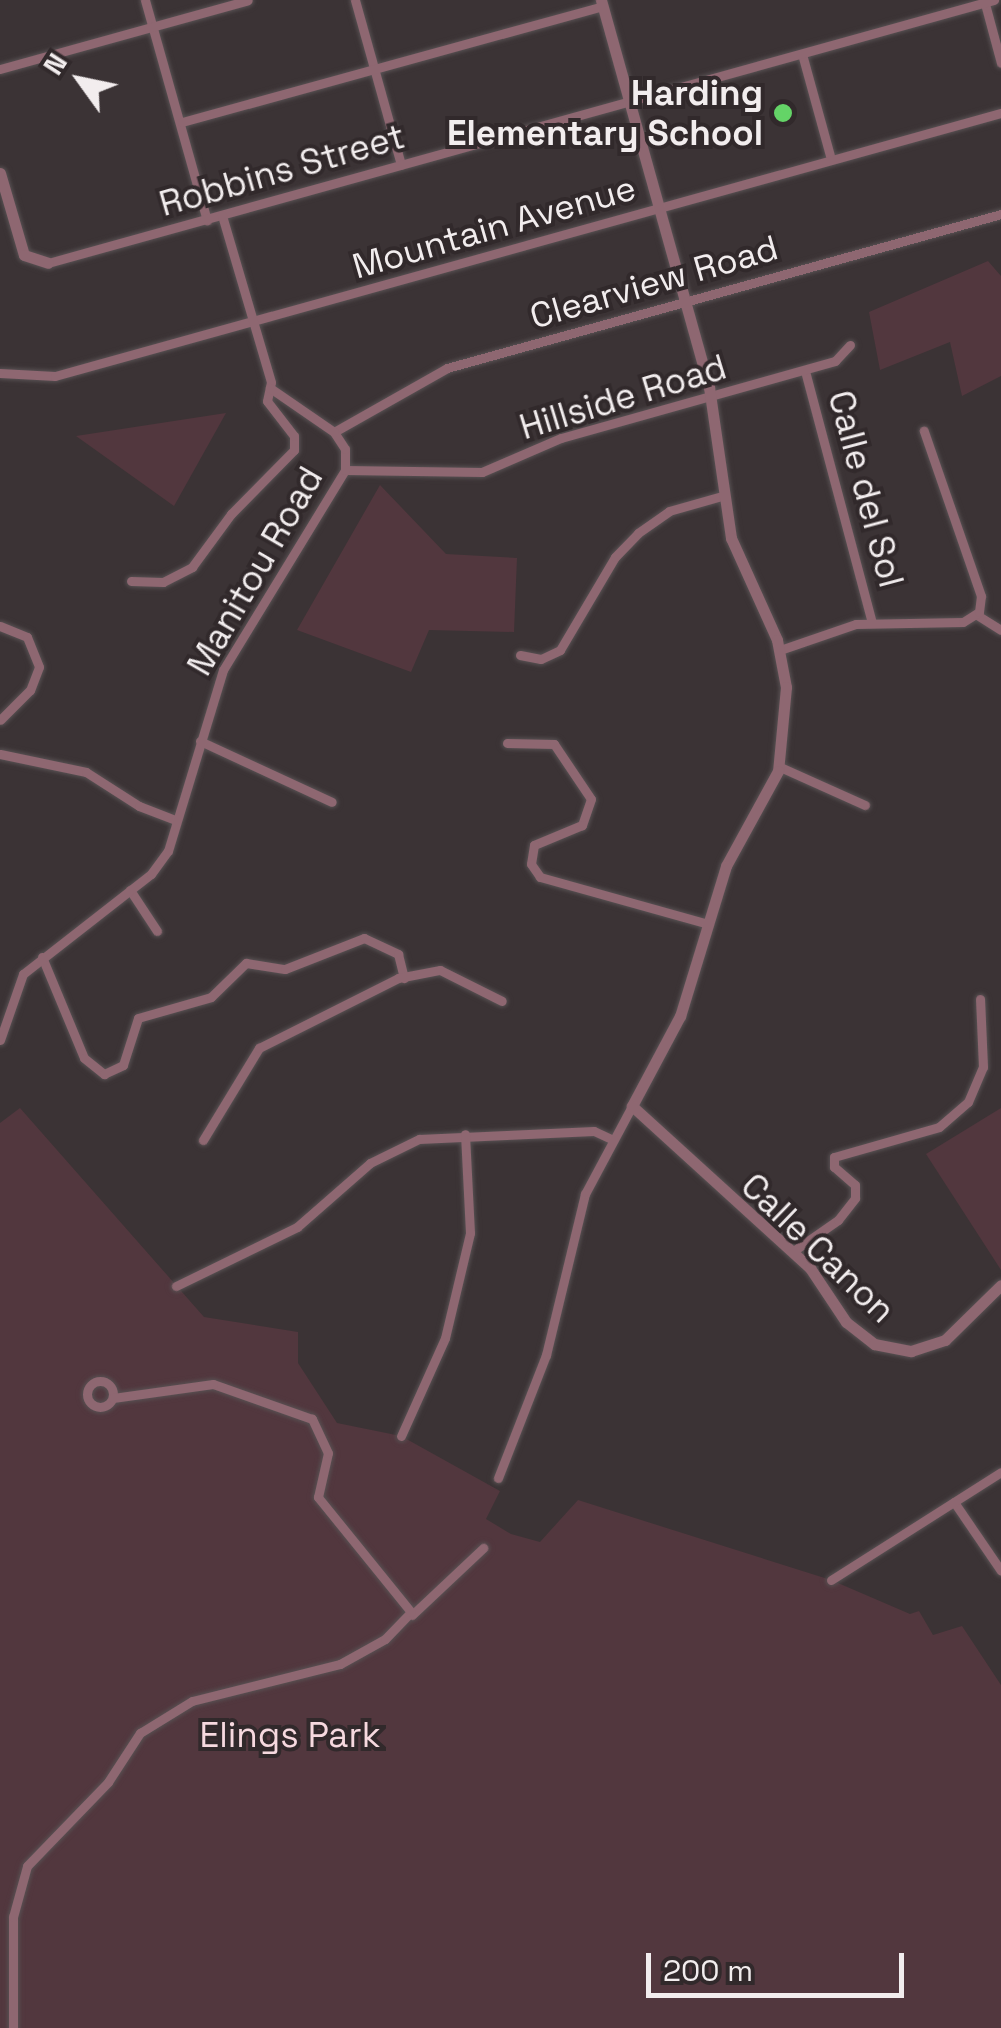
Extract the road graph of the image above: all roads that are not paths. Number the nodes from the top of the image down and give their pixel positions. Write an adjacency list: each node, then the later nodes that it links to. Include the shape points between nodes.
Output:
1 (145, 0): 6 (street)
2 (248, 0): 6 (street)
3 (355, 0): 10 (street)
4 (988, 1): 7 (street, Robbins Street); 8 (street)
5 (602, 3): 10 (street); 11 (street)
6 (152, 26): 9 (street); 13 (street)
7 (802, 54): 11 (street, Robbins Street); 14 (street)
8 (1001, 63)
9 (0, 70)
10 (375, 70): 13 (street); 15 (street)
11 (630, 102): 15 (street, Robbins Street); 17 (street)
12 (1001, 113): 14 (street, Mountain Avenue)
13 (182, 122): 20 (street)
14 (831, 160): 17 (street, Mountain Avenue)
15 (400, 165): 19 (street, Robbins Street)
16 (1, 182): 21 (street, via 24,255)
17 (659, 208): 22 (street); 23 (street, Mountain Avenue)
18 (1001, 214): 22 (street, Clearview Road)
19 (222, 215): 20 (street, Robbins Street); 23 (street)
20 (206, 220): 21 (street, Robbins Street)
21 (48, 263)
22 (686, 302): 28 (street); 30 (street, Clearview Road, via 447,368)
23 (252, 322): 25 (street, Mountain Avenue, via 55,376); 27 (street)
24 (850, 346): 26 (street, Hillside Road, via 836,361)
25 (0, 372)
26 (805, 372): 28 (street, Hillside Road); 35 (street, Calle del Sol)
27 (270, 388): 30 (street, Manitou Road); 33 (street, via 268,406 294,436 292,454 231,514 192,567 164,582)
28 (712, 396): 31 (street, Hillside Road, via 561,438 482,472); 32 (street)
29 (924, 431): 34 (street, via 981,596)
30 (334, 432): 31 (street, Manitou Road, via 345,449)
31 (345, 470): 41 (street, Manitou Road, via 223,670)
32 (722, 496): 38 (street, via 740,561); 39 (street, via 669,511 638,532 615,556 560,650 541,660)
33 (130, 581)
34 (977, 615): 35 (street, via 963,622); 37 (street)
35 (872, 622): 38 (street)
36 (0, 626): 40 (street, via 28,637 39,667 30,690)
37 (1001, 630)
38 (780, 650): 44 (street, via 786,710)
39 (520, 655)
40 (0, 720)
41 (200, 741): 45 (street); 47 (street, Manitou Road)
42 (507, 744): 49 (street, via 554,744 591,799 582,824 534,844 531,864 540,877)
43 (0, 754): 47 (street, via 86,772 139,806)
44 (780, 766): 46 (street); 49 (street, via 726,866)
45 (332, 802)
46 (865, 805)
47 (176, 820): 48 (street, Manitou Road, via 160,863)
48 (130, 890): 50 (street); 51 (street, Manitou Road)
49 (708, 924): 56 (street, via 680,1016)
50 (157, 931)
51 (42, 957): 52 (street, via 84,1058 104,1074 123,1064 138,1018 210,996 246,964 285,969 364,938 398,954); 55 (street, Manitou Road, via 18,984)
52 (404, 978): 54 (street, via 440,970); 59 (street, via 256,1051)
53 (980, 999): 60 (street, via 983,1068 968,1102 939,1127 834,1157 834,1167 855,1185 856,1198 838,1220)
54 (502, 1001)
55 (0, 1040)
56 (634, 1107): 58 (street); 60 (street, Calle Canon)
57 (465, 1134): 58 (street, via 594,1131); 62 (street, via 398,1147 297,1227); 64 (street, via 470,1232 445,1338)
58 (611, 1139): 66 (street, via 584,1194 546,1355)
59 (202, 1140)
60 (792, 1252): 61 (street, Calle Canon, via 855,1331 900,1351 953,1336)
61 (1001, 1285)
62 (176, 1286)
63 (113, 1398): 71 (street, via 212,1384 312,1419 328,1453 318,1497 411,1608)
64 (402, 1436)
65 (1001, 1472): 67 (street)
66 (498, 1478)
67 (954, 1502): 69 (street); 70 (street)
68 (483, 1548): 71 (street)
69 (1001, 1571)
70 (831, 1580)
71 (410, 1617): 72 (street, via 340,1664 192,1701 140,1732 108,1782 45,1840 22,1875 13,1916)
72 (13, 2028)

